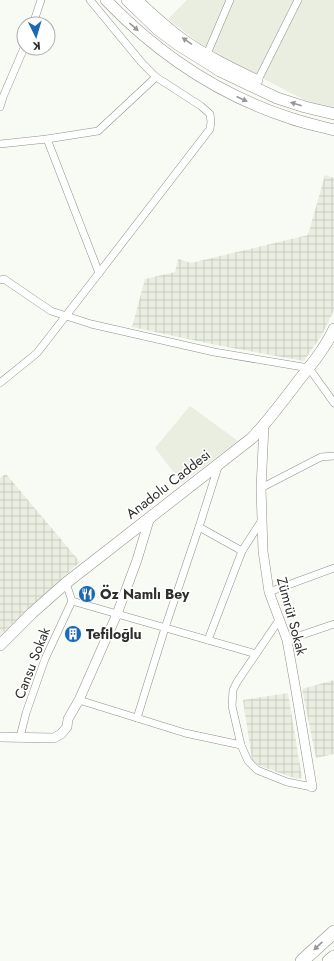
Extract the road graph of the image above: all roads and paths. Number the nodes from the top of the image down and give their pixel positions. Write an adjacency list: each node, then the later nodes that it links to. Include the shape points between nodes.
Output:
1 (41, 0): 8 (street)
2 (90, 0): 11 (street)
3 (106, 0): 15 (main road, one-way to 15, via 145,37 186,67 234,95)
4 (127, 0): 14 (main road, one-way to 4, via 277,98 220,71 157,29)
5 (138, 0): 9 (street, one-way to 5, via 185,40)
6 (230, 0): 9 (street)
7 (298, 0): 12 (street)
8 (36, 16)
9 (207, 54): 12 (street)
10 (21, 56): 13 (street)
11 (156, 77): 18 (street, via 98,131); 20 (street, via 210,114 210,129)
12 (258, 80)
13 (0, 107)
14 (334, 114)
15 (291, 119): 16 (main road); 17 (main road)
16 (334, 130)
17 (334, 134)
18 (47, 139): 19 (street); 20 (street)
19 (0, 144)
20 (99, 273): 22 (street)
21 (1, 279): 22 (street, via 51,311)
22 (66, 316): 25 (street, via 214,352); 26 (street, via 37,353)
23 (334, 329): 24 (main road, Anadolu Caddesi)
24 (331, 339): 25 (main road, Anadolu Caddesi)
25 (309, 368): 27 (street); 28 (main road, Anadolu Caddesi)
26 (0, 383)
27 (334, 403)
28 (264, 426): 30 (main road, Anadolu Caddesi); 31 (street, Zümrüt Sokak)
29 (334, 456): 31 (street, via 321,457)
30 (219, 464): 32 (main road, Anadolu Caddesi); 34 (street)
31 (261, 488): 33 (street, Zümrüt Sokak)
32 (150, 517): 37 (main road, Anadolu Caddesi); 40 (street)
33 (262, 520): 35 (street); 38 (street, Zümrüt Sokak, via 263,551)
34 (199, 527): 35 (street); 43 (street)
35 (242, 552): 44 (street)
36 (334, 568): 38 (street)
37 (66, 583): 39 (street); 46 (main road, Anadolu Caddesi)
38 (269, 592): 41 (street, Zümrüt Sokak)
39 (72, 601): 40 (street); 51 (street, Cansu Sokak, via 45,659)
40 (117, 614): 43 (street); 48 (street)
41 (279, 620): 45 (street, Zümrüt Sokak); 47 (street)
42 (334, 624): 45 (street)
43 (165, 628): 44 (street); 49 (street)
44 (208, 640): 47 (street)
45 (287, 640): 53 (street, Zümrüt Sokak)
46 (0, 644)
47 (256, 654): 52 (street, via 233,690 232,706)
48 (79, 700): 49 (street); 51 (street, via 68,719 67,727 61,734 54,738)
49 (137, 718): 52 (street)
50 (0, 737): 51 (street)
51 (20, 737)
52 (241, 745): 53 (street, via 248,761 257,770 287,782)
53 (312, 787)
54 (334, 932): 56 (highway, one-way to 56)
55 (334, 957): 57 (highway)
56 (302, 961)
57 (329, 961)

